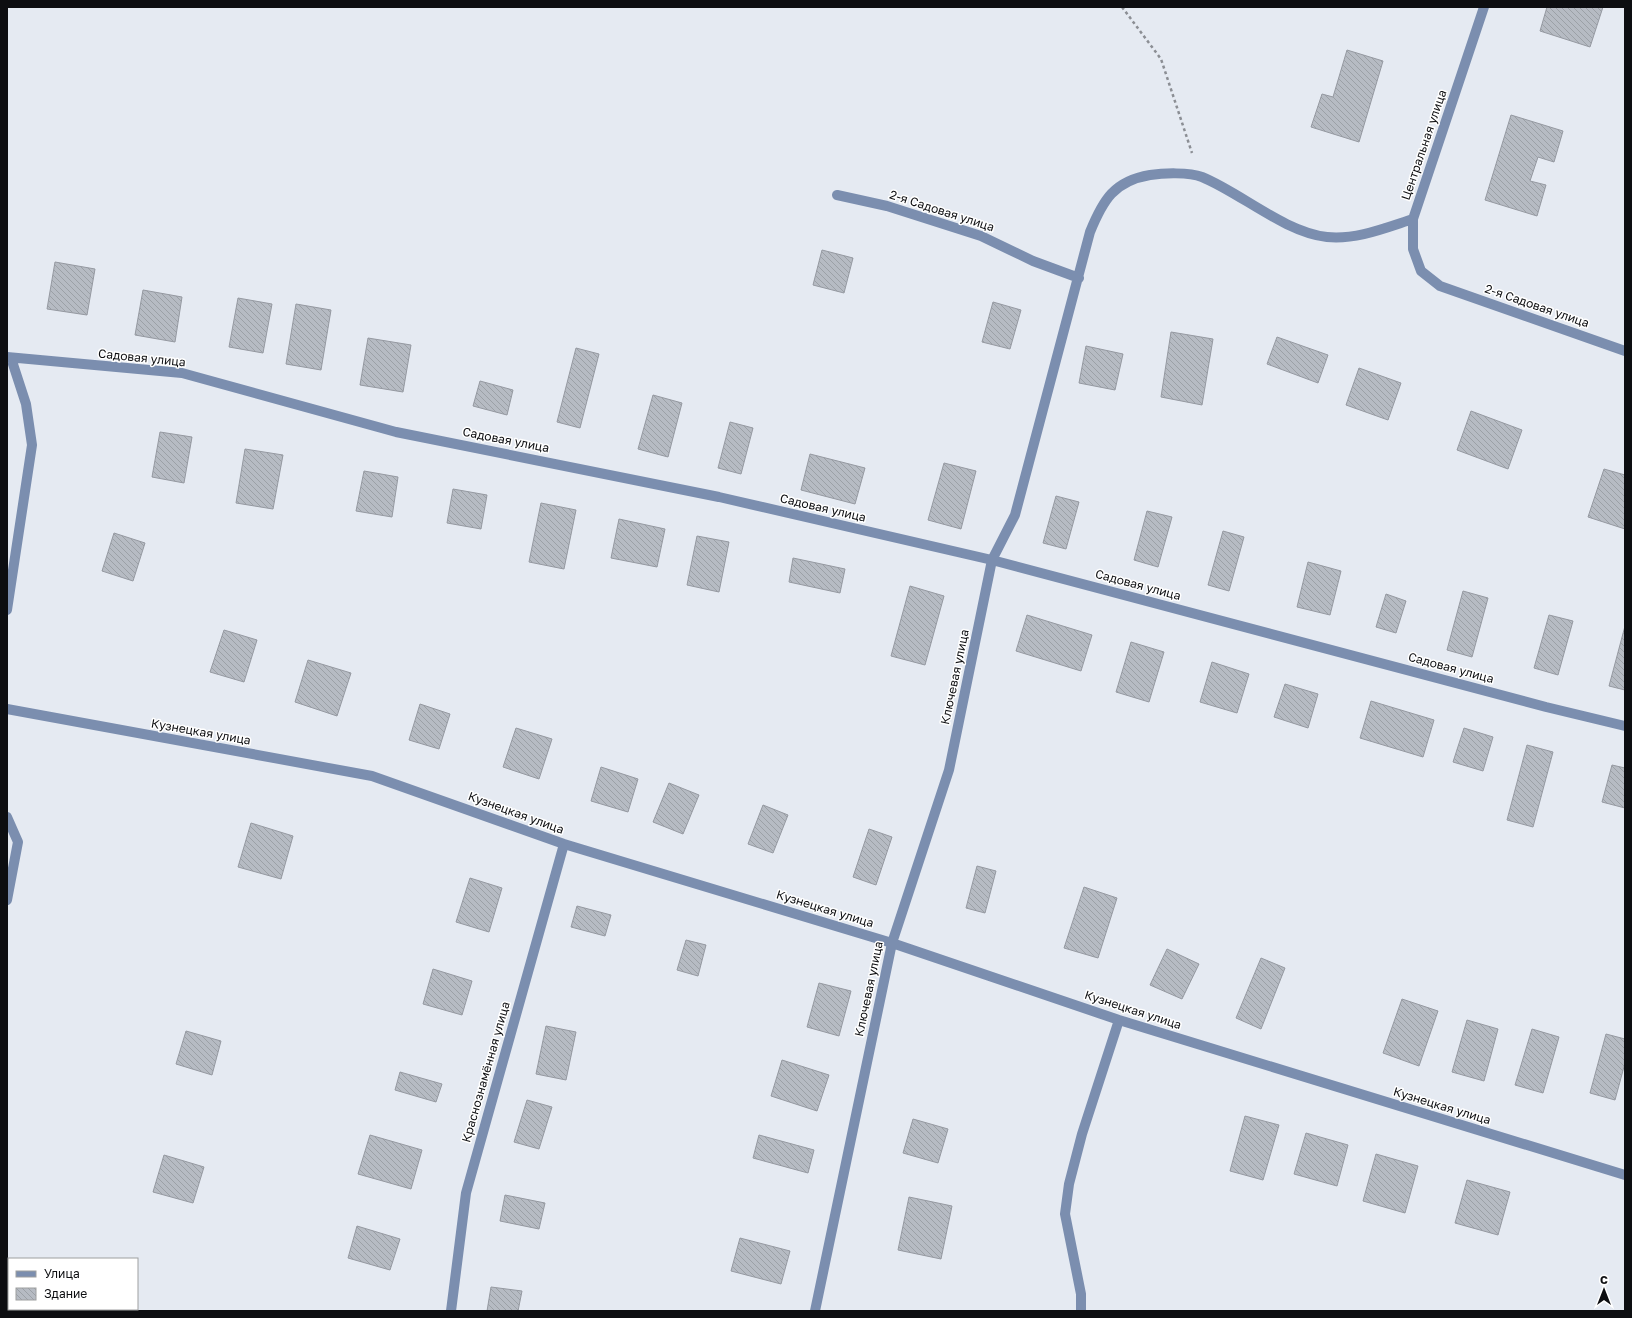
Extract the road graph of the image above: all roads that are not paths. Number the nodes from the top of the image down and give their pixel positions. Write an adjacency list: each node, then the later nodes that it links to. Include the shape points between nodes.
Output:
1 (1484, 7): 3 (street, Центральная улица)
2 (837, 195): 4 (street, 2-я Садовая улица, via 887,206 981,236 1033,261)
3 (1413, 219): 4 (street, Ключевая улица, via 1362,235 1327,237 1294,227 1200,176 1164,173 1139,177 1118,187 1101,206 1090,232); 5 (street, Центральная улица, via 1413,249 1422,271)
4 (1079, 278): 8 (street, Ключевая улица, via 1015,515)
5 (1440, 286): 6 (street, 2-я Садовая улица)
6 (1625, 350)
7 (9, 357): 8 (street, Садовая улица, via 182,374 396,432 719,497); 9 (street, via 26,404 32,445)
8 (992, 560): 11 (street, Садовая улица); 15 (street, Ключевая улица, via 949,770)
9 (7, 610)
10 (7, 709): 13 (street, Кузнецкая улица, via 372,776)
11 (1625, 726)
12 (7, 817): 14 (street, via 18,842)
13 (564, 844): 15 (street, Кузнецкая улица); 18 (street, Краснознамённая улица, via 466,1193)
14 (7, 900)
15 (892, 943): 16 (street, Кузнецкая улица); 19 (street, Ключевая улица)
16 (1119, 1020): 17 (street, Кузнецкая улица); 20 (street, via 1082,1134 1069,1184 1065,1214 1081,1294)
17 (1625, 1175)
18 (451, 1311)
19 (815, 1311)
20 (1081, 1311)

